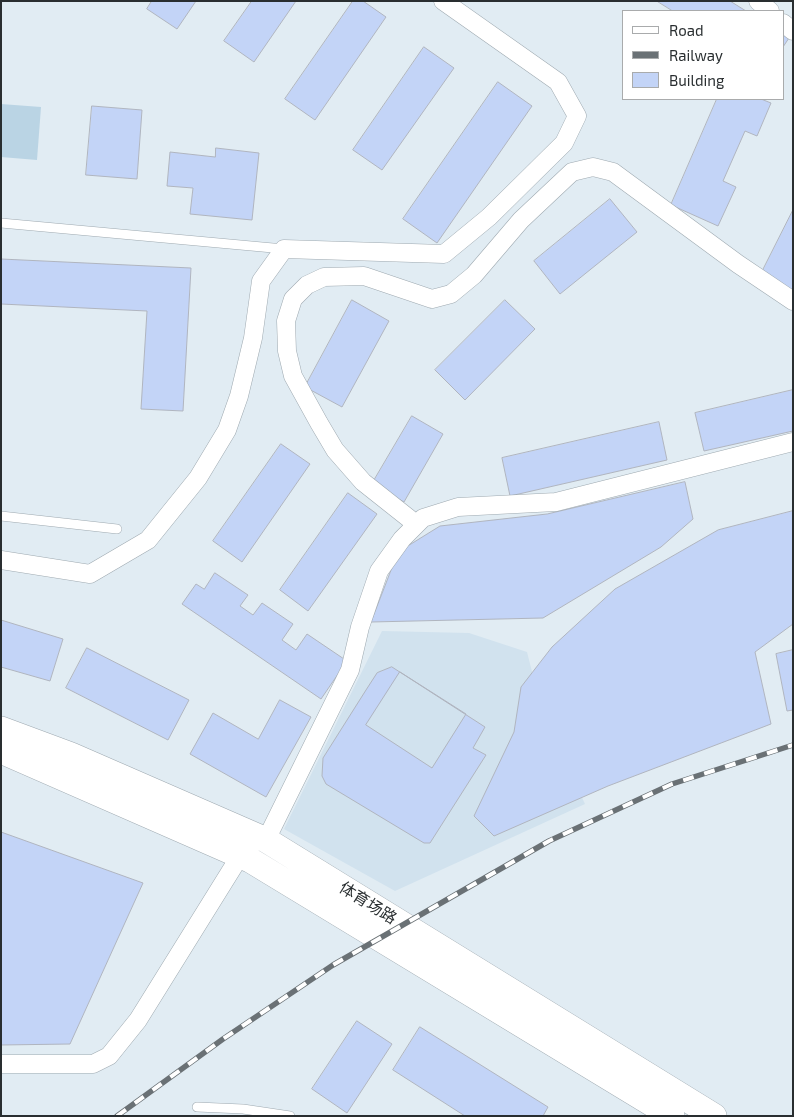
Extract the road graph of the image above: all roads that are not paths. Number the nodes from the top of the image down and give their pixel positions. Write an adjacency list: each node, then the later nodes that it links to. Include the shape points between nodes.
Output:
1 (443, 1): 5 (street, via 558,82 577,116 564,143 489,217 444,254)
2 (758, 1): 3 (street)
3 (769, 10)
4 (1, 223): 5 (lane)
5 (284, 249): 11 (street, via 262,281 253,338 227,430 198,478 148,540 90,574)
6 (793, 301): 9 (street, via 613,172 593,167 572,172 521,220 474,275 451,294 432,299 364,276 324,277 307,285 293,299 286,321 293,376 335,450 363,482)
7 (793, 442): 9 (street, via 556,502 458,507 423,518)
8 (1, 516): 10 (lane)
9 (416, 524): 14 (street, via 379,571 350,670)
10 (117, 529)
11 (1, 560)
12 (1, 729): 14 (main road, 体育场路, via 71,755)
13 (1, 751): 15 (main road, 体育场路)
14 (266, 840): 20 (main road, 体育场路)
15 (240, 856): 16 (street, via 138,1020 109,1056 93,1064); 19 (main road, 体育场路)
16 (1, 1064)
17 (197, 1106): 18 (lane)
18 (290, 1116)
19 (672, 1116)
20 (714, 1116)

